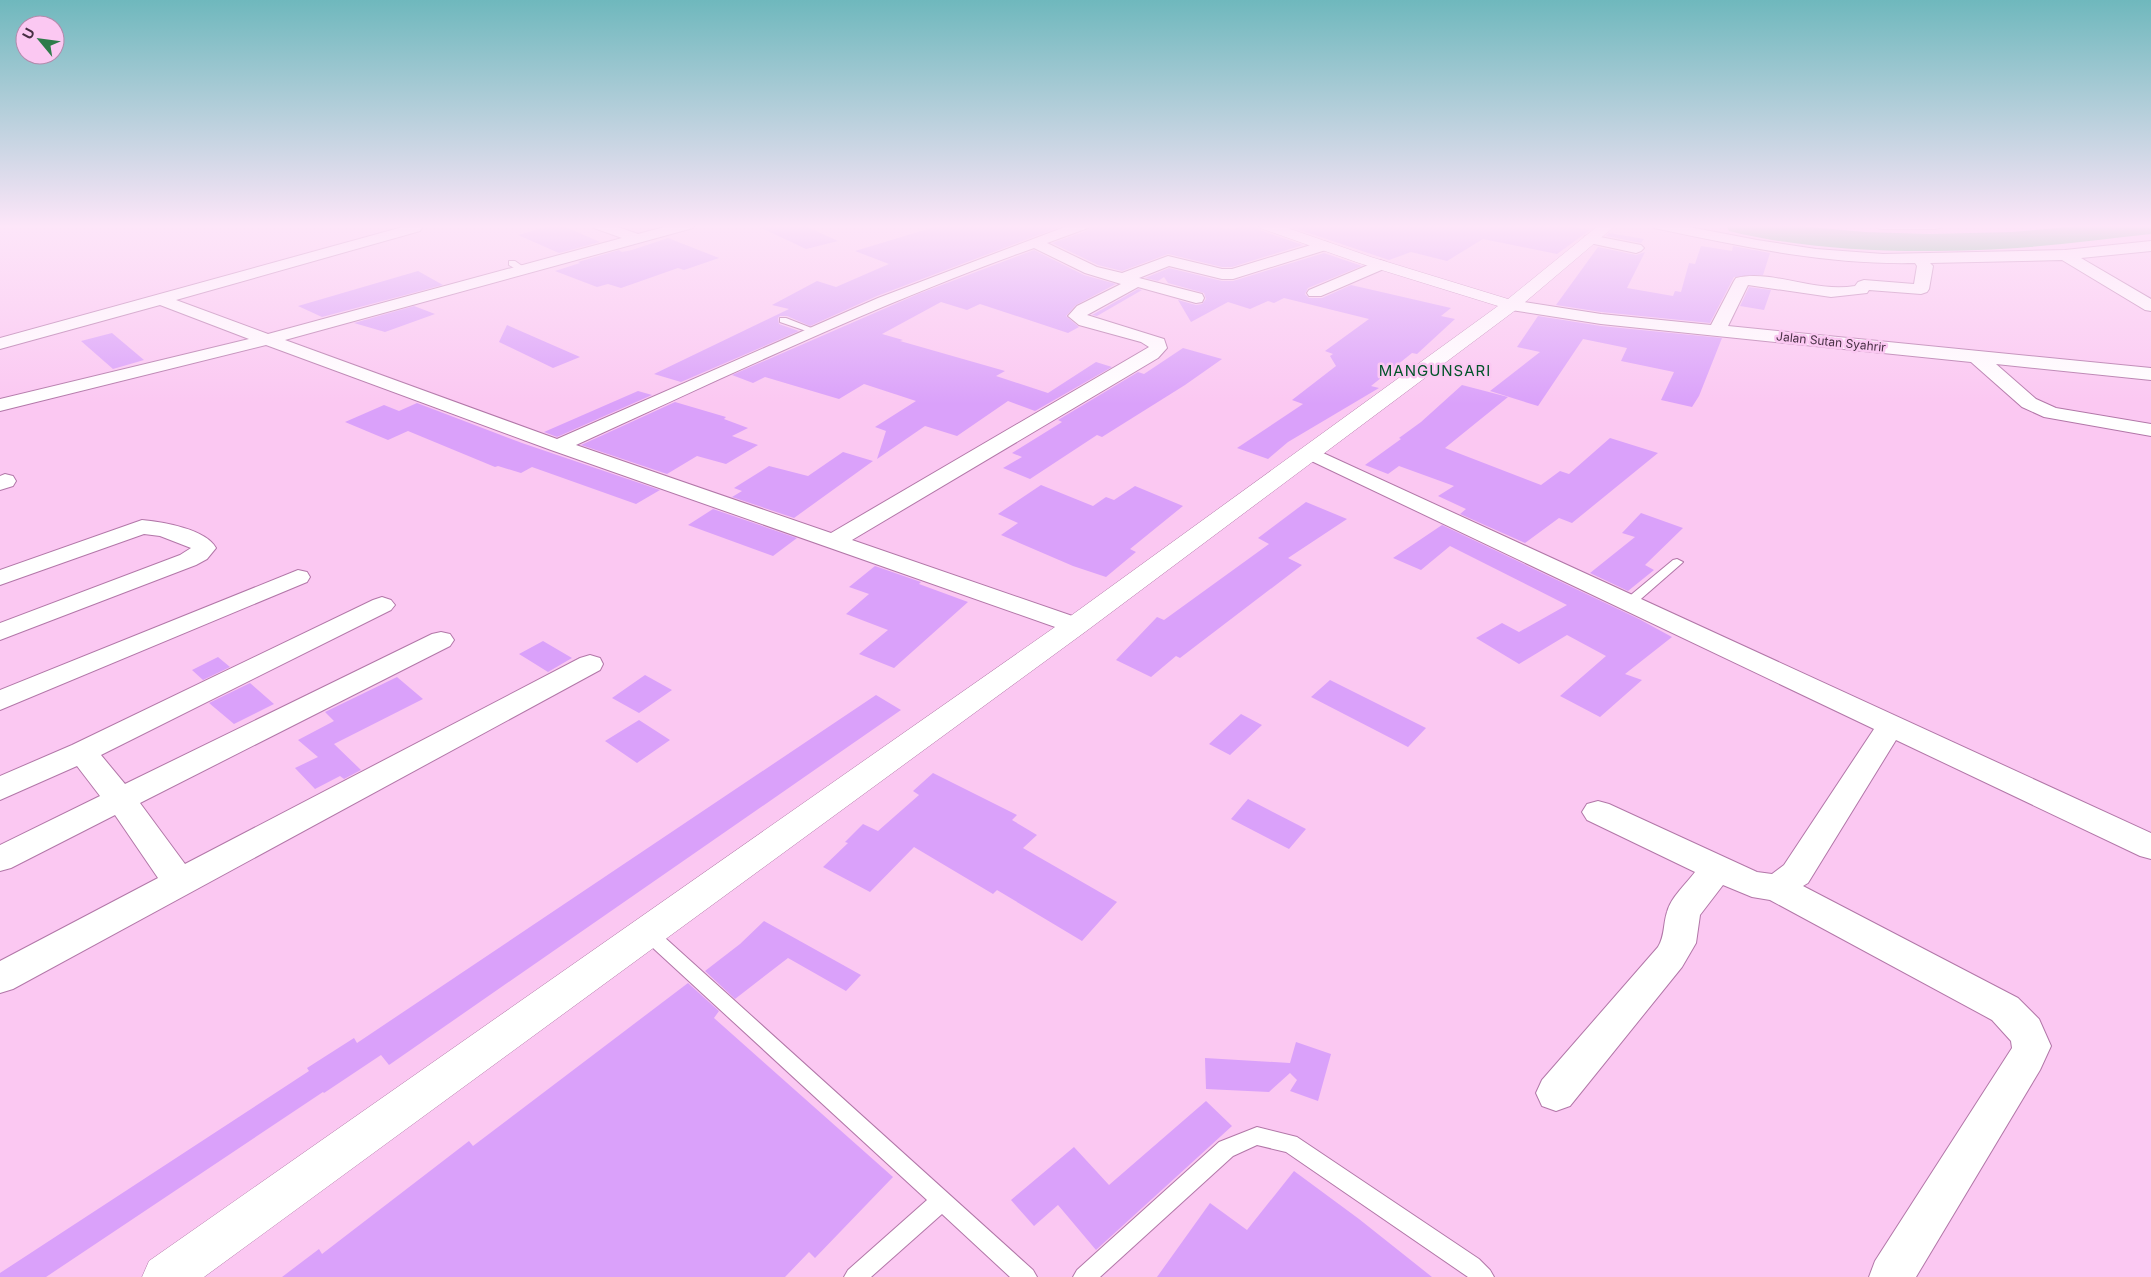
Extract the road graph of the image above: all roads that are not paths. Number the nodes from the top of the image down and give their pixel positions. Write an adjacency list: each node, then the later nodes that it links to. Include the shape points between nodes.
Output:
1 (213, 285): 15 (street)
2 (455, 285): 21 (street)
3 (929, 285): 20 (street)
4 (1122, 285): 29 (street, via 1077,316 1158,343 1152,354)
5 (1142, 285): 14 (street)
6 (1335, 285): 13 (street)
7 (1444, 285): 16 (main road)
8 (1535, 285): 16 (main road)
9 (1740, 285): 19 (street)
10 (1779, 285): 11 (street, via 1848,293 1861,290 1864,285 1921,289)
11 (1922, 285)
12 (2115, 285): 17 (street)
13 (1315, 293)
14 (1196, 298)
15 (161, 299): 21 (street); 22 (street)
16 (1511, 305): 19 (street, Jalan Sutan Syahrir, via 1601,319); 28 (main road)
17 (2151, 306)
18 (783, 320): 20 (lane)
19 (1717, 330): 23 (street, Jalan Sutan Syahrir)
20 (815, 331): 27 (street)
21 (269, 339): 25 (street); 27 (street)
22 (0, 344)
23 (1976, 356): 24 (street, Jalan Sutan Syahrir); 26 (street, via 2029,403 2051,413)
24 (2151, 374)
25 (0, 404)
26 (2151, 430)
27 (558, 446): 29 (street)
28 (1310, 453): 33 (street); 35 (main road)
29 (832, 542): 35 (street)
30 (1677, 562): 33 (lane)
31 (298, 576): 39 (street)
32 (0, 578): 36 (street, via 142,527 164,529 202,544 204,548 188,560)
33 (1630, 602): 40 (street)
34 (382, 605): 41 (street)
35 (1075, 626): 50 (main road)
36 (0, 632)
37 (441, 640): 43 (street)
38 (590, 664): 48 (street)
39 (0, 701)
40 (1892, 724): 45 (street); 49 (street, via 1796,874)
41 (82, 752): 42 (street); 43 (street)
42 (0, 790)
43 (121, 800): 46 (street); 48 (street)
44 (1598, 812): 47 (street)
45 (2151, 847)
46 (0, 859)
47 (1718, 868): 49 (street, via 1752,884); 52 (street, via 1684,911 1679,943 1670,957)
48 (179, 882): 51 (street)
49 (1777, 888): 59 (street, via 2005,1010 2026,1031 2032,1046)
50 (647, 932): 53 (lane); 54 (main road)
51 (0, 978)
52 (1556, 1092)
53 (942, 1200): 55 (lane); 56 (lane)
54 (165, 1277)
55 (855, 1277)
56 (1026, 1277)
57 (1084, 1277): 58 (lane, via 1226,1149 1257,1136 1290,1144 1472,1266)
58 (1483, 1277)
59 (1891, 1277)

